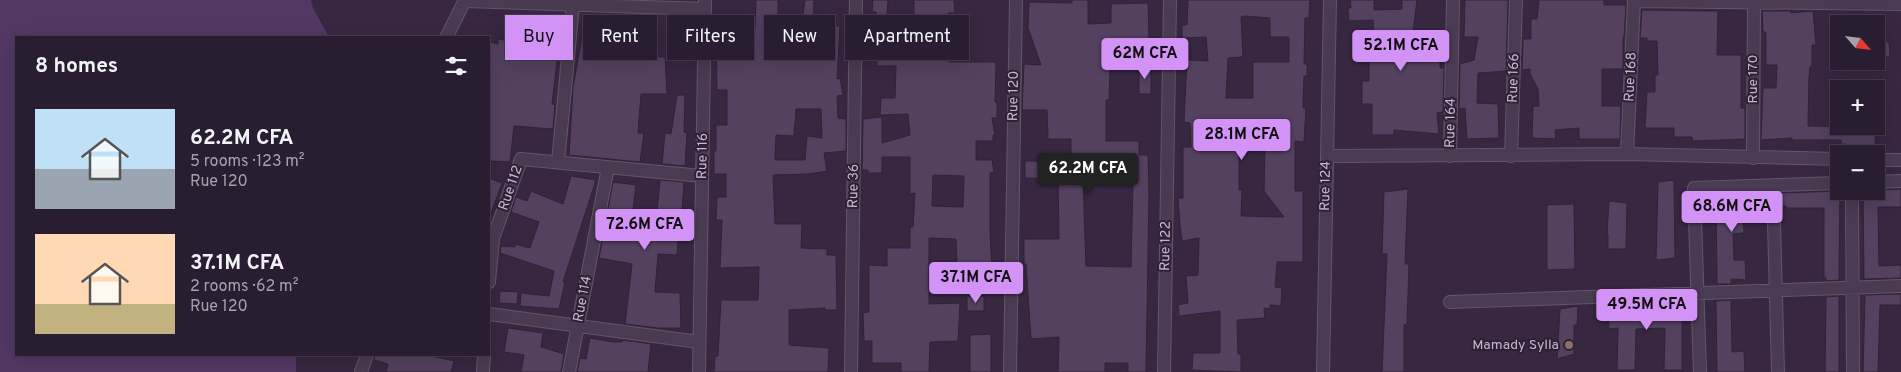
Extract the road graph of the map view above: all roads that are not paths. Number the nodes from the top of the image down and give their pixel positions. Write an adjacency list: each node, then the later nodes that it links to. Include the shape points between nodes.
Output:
1 (464, 0): 11 (street); 13 (street)
2 (856, 0): 45 (street, Rue 36)
3 (1016, 0): 46 (street, Rue 120)
4 (1170, 0): 47 (street, Rue 122)
5 (1330, 0): 15 (street, Rue 124)
6 (1454, 0): 16 (street, Rue 164)
7 (1516, 0): 17 (street, Rue 166)
8 (1634, 1): 9 (street); 14 (street, Rue 168)
9 (1754, 1): 10 (street); 18 (street, Rue 170)
10 (1901, 4)
11 (573, 5): 12 (street); 22 (street)
12 (705, 5): 24 (street, Rue 116)
13 (447, 36)
14 (1627, 154): 17 (street); 18 (street)
15 (1327, 156): 16 (street); 48 (street, Rue 124)
16 (1450, 156): 17 (street)
17 (1511, 156)
18 (1753, 158): 19 (street)
19 (1830, 159)
20 (1885, 160): 21 (street)
21 (1901, 160)
22 (558, 162): 23 (street, Rue 112); 30 (street, Rue 112, via 521,159 493,239)
23 (608, 167): 24 (street, Rue 112); 37 (street, Rue 114)
24 (702, 176): 38 (street, Rue 116)
25 (1901, 181): 26 (street)
26 (1885, 182)
27 (1830, 183): 28 (street)
28 (1772, 185): 33 (street); 34 (street, via 1694,188)
29 (1852, 200): 32 (street)
30 (490, 271)
31 (1901, 286): 32 (street)
32 (1853, 288): 33 (street); 51 (street)
33 (1776, 290): 34 (street); 50 (street)
34 (1698, 294): 35 (street); 49 (street)
35 (1450, 302)
36 (490, 314): 37 (street)
37 (578, 326): 38 (street); 43 (street, Rue 114)
38 (699, 342): 44 (street, Rue 116)
39 (367, 356): 41 (street)
40 (484, 356): 42 (street)
41 (361, 372)
42 (483, 372)
43 (569, 372)
44 (699, 372)
45 (851, 372)
46 (1010, 372)
47 (1164, 372)
48 (1323, 372)
49 (1700, 372)
50 (1778, 372)
51 (1853, 372)

